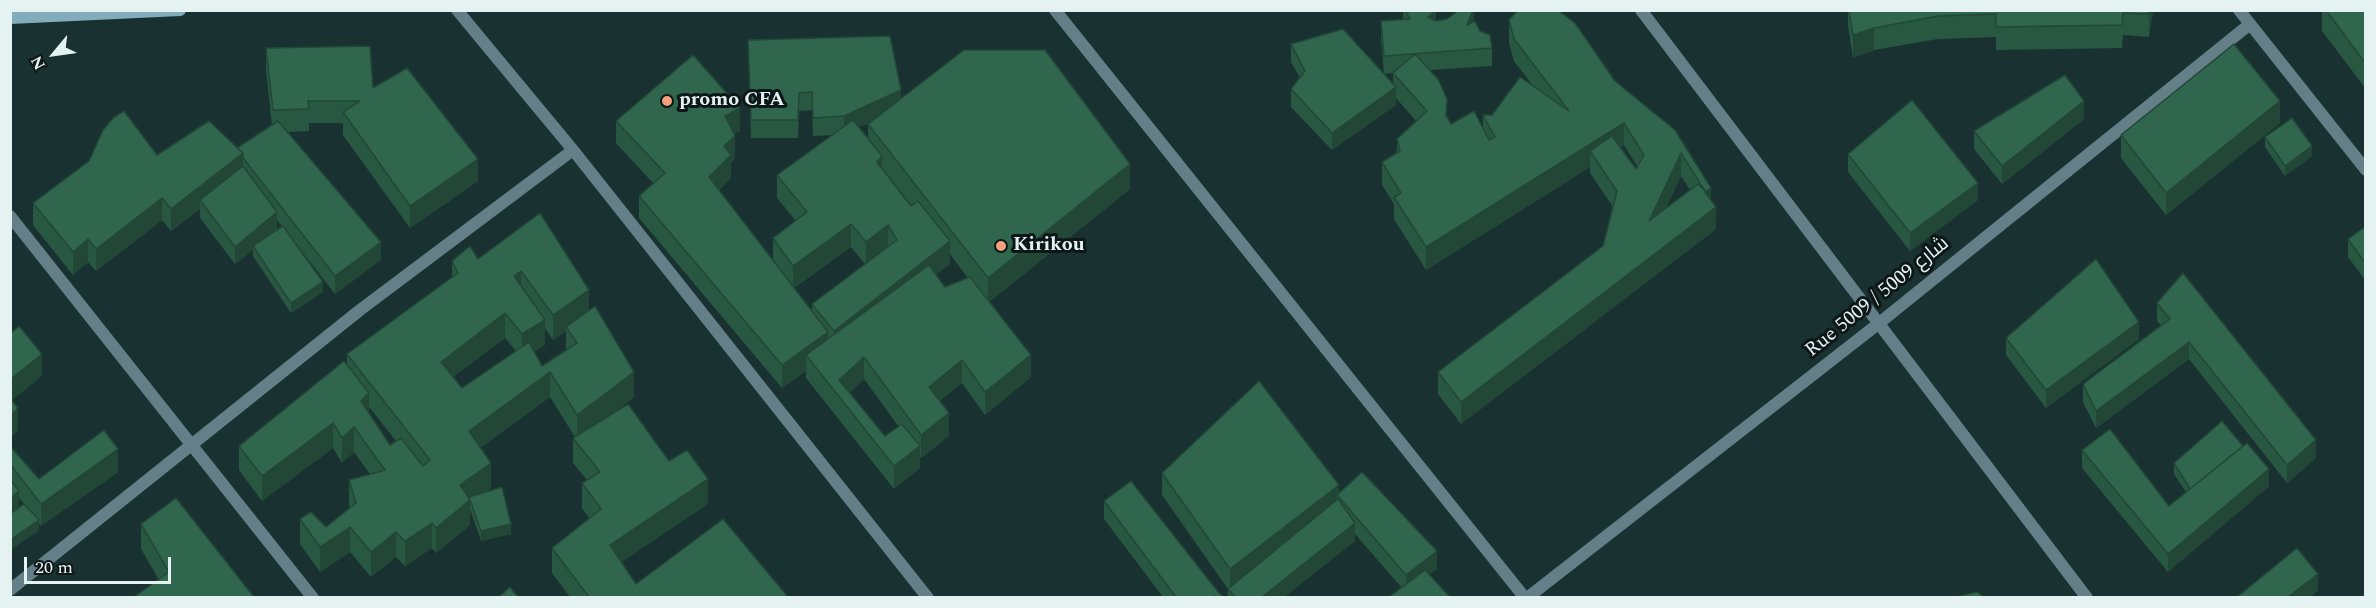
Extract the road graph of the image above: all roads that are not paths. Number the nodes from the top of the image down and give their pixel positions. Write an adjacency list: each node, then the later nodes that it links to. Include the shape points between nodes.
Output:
1 (180, 10): 6 (street)
2 (457, 10): 8 (street)
3 (1055, 10): 16 (street)
4 (1641, 10): 11 (street)
5 (2239, 10): 7 (street)
6 (10, 18)
7 (2250, 24): 9 (street); 11 (street, Rue 5009 / شارع 5009)
8 (573, 150): 12 (street, via 360,310); 15 (street)
9 (2366, 170)
10 (10, 216): 12 (street)
11 (1878, 324): 16 (street, Rue 5009 / شارع 5009); 17 (street)
12 (191, 447): 13 (street); 14 (street)
13 (10, 590)
14 (312, 597)
15 (928, 597)
16 (1526, 597)
17 (2088, 597)

